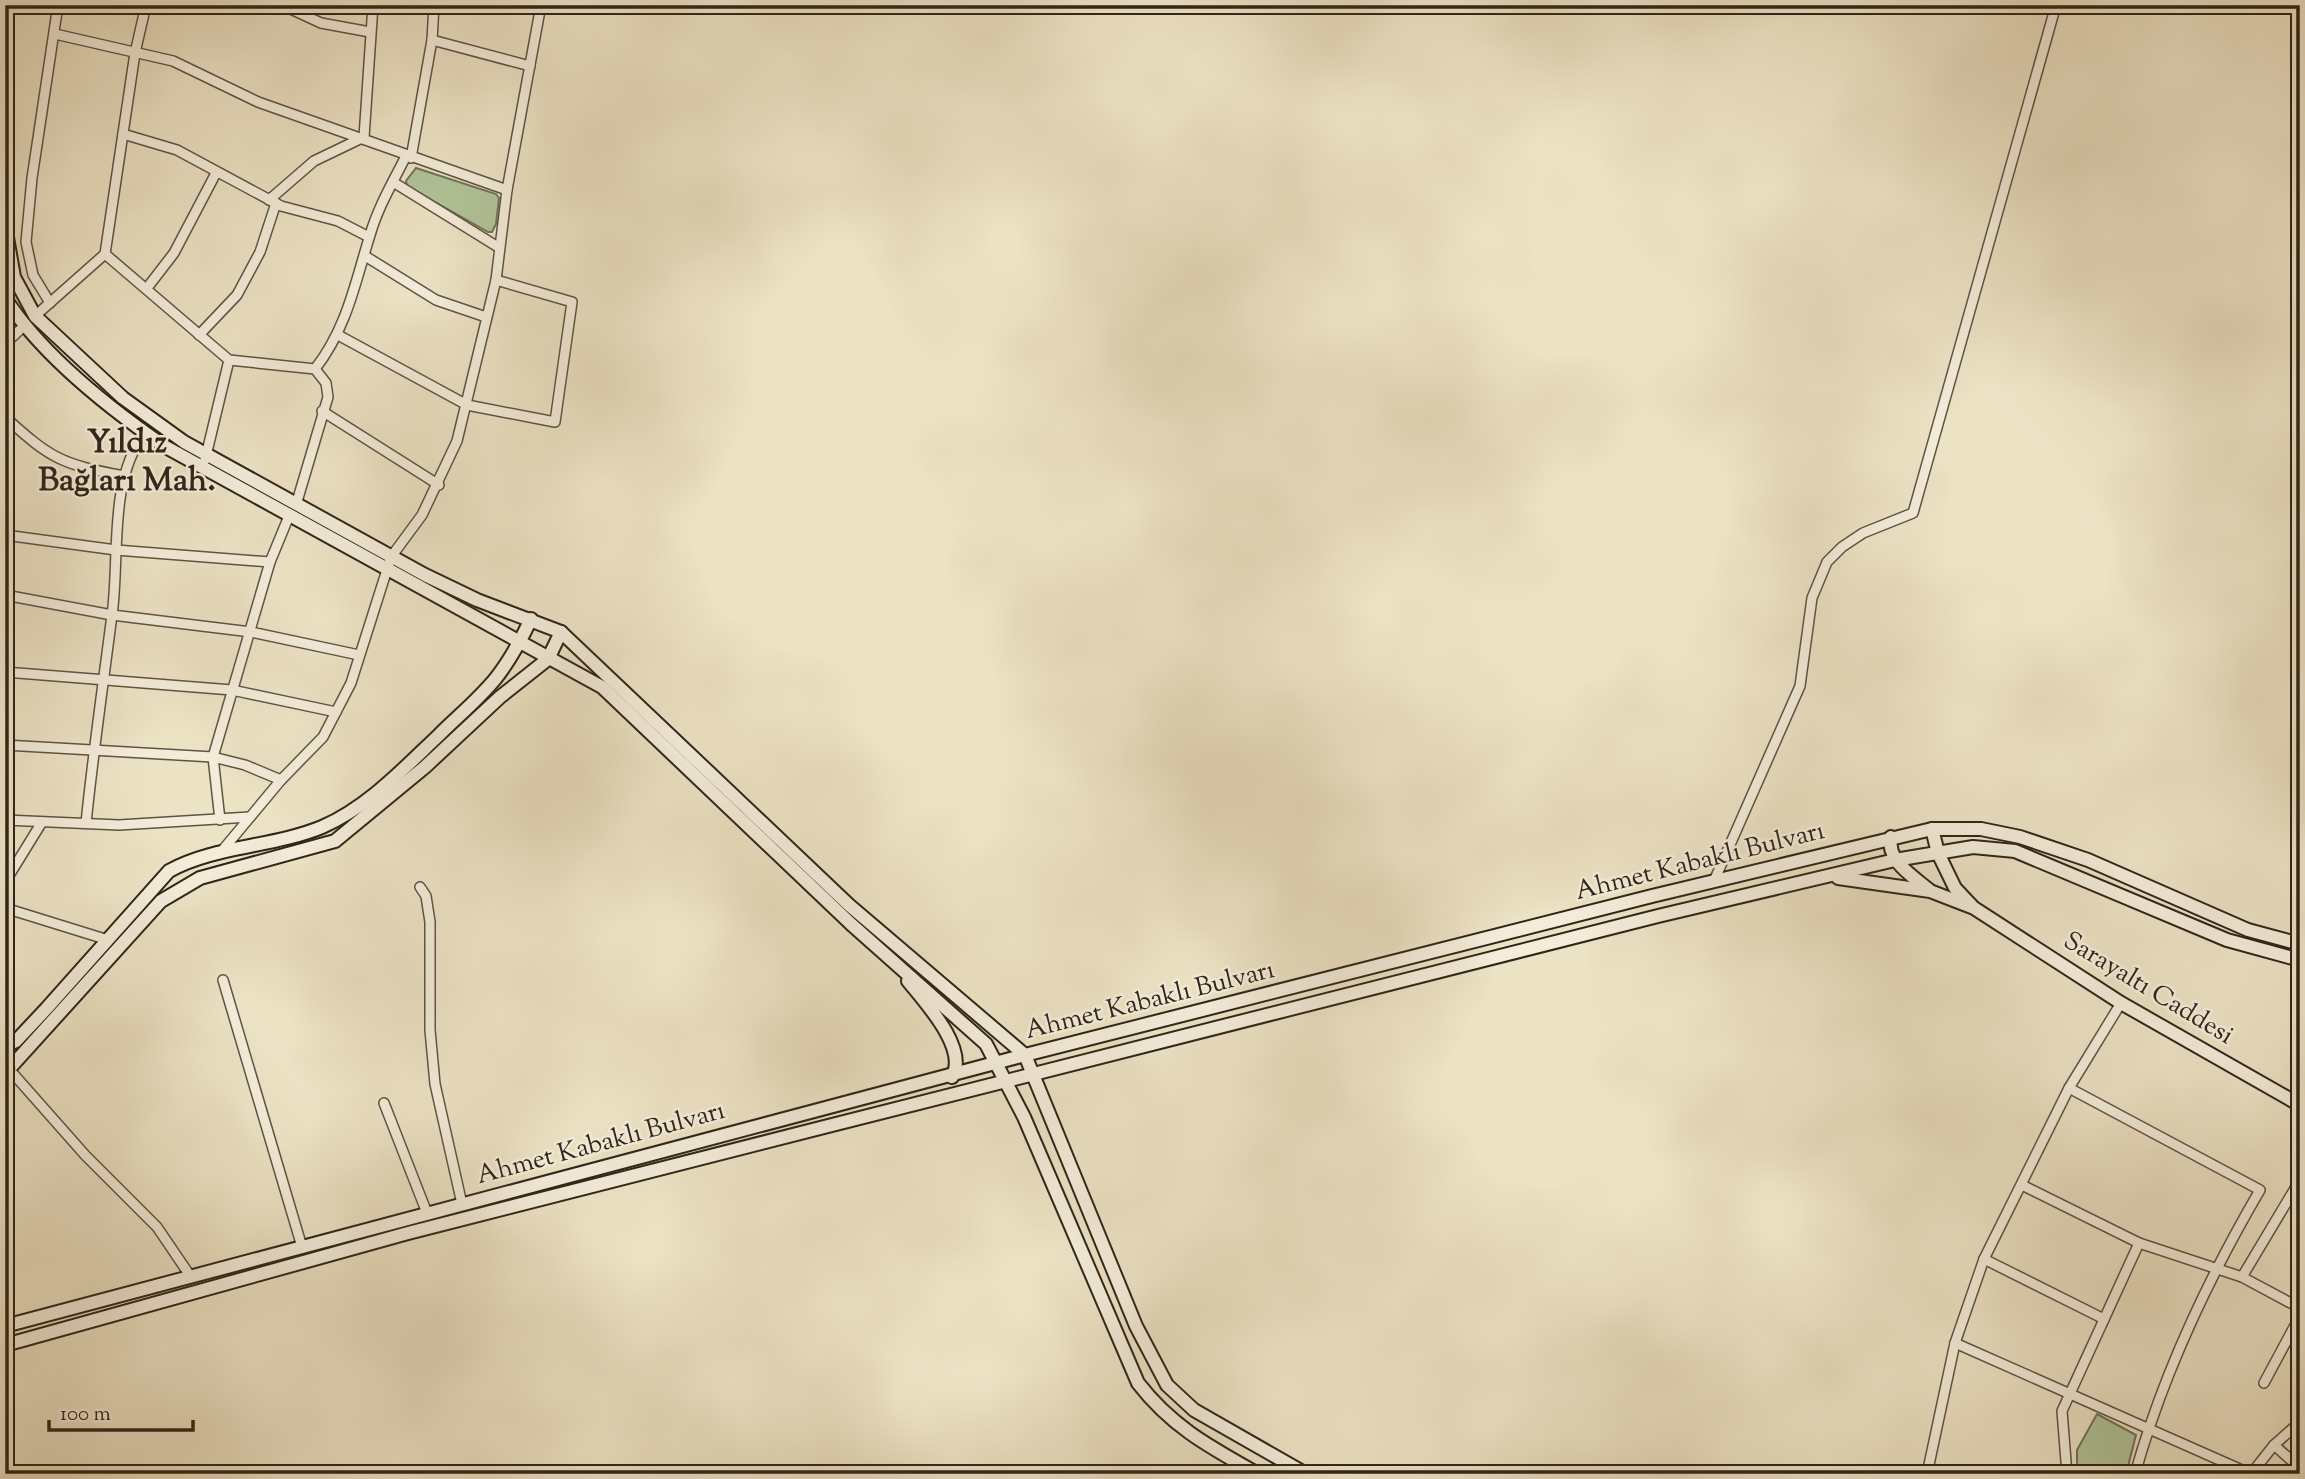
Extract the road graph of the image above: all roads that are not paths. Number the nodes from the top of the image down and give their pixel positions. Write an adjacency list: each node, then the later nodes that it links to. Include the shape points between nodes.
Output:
1 (58, 5): 9 (street)
2 (146, 5): 11 (street)
3 (282, 5): 8 (street, via 321,23)
4 (373, 5): 8 (street)
5 (434, 5): 10 (street)
6 (541, 5): 12 (street)
7 (2056, 5): 78 (street, via 1913,513 1863,533 1826,562 1812,598 1800,686)
8 (370, 32): 14 (street)
9 (55, 34): 11 (street); 29 (street, via 26,242 33,275)
10 (432, 40): 12 (street); 15 (street)
11 (136, 51): 13 (street); 14 (street, via 173,61 258,102)
12 (530, 66): 19 (street)
13 (123, 134): 17 (street, via 177,150); 24 (street)
14 (364, 137): 15 (street); 20 (street, via 314,161)
15 (408, 157): 18 (street); 19 (street)
16 (5, 173): 21 (street)
17 (216, 173): 20 (street); 27 (street, via 174,253)
18 (393, 182): 22 (street); 23 (street)
19 (507, 190): 23 (street)
20 (273, 202): 22 (street, via 338,221); 32 (street, via 260,252 237,295)
21 (5, 224): 31 (street, via 14,277)
22 (369, 237): 25 (street)
23 (498, 247): 26 (street)
24 (105, 254): 27 (street); 29 (street)
25 (365, 256): 30 (street, via 436,300); 33 (street)
26 (496, 280): 30 (street); 37 (street, via 572,302 555,422)
27 (147, 288): 32 (street)
28 (5, 298): 31 (street)
29 (50, 303): 31 (street)
30 (486, 317): 37 (street)
31 (30, 321): 34 (street); 40 (street, via 48,349); 41 (street, via 133,406)
32 (199, 335): 35 (street)
33 (338, 335): 36 (street); 37 (street)
34 (5, 344)
35 (229, 360): 36 (street); 41 (street)
36 (315, 369): 38 (street, via 326,383 328,397)
37 (467, 405): 44 (street)
38 (322, 411): 44 (street); 45 (street)
39 (5, 417): 43 (street, via 48,455 74,466)
40 (145, 433): 42 (street); 43 (street)
41 (207, 455): 42 (street); 45 (street)
42 (202, 468): 45 (street)
43 (124, 476): 47 (street)
44 (439, 485): 48 (street)
45 (293, 510): 48 (street); 49 (street); 50 (street)
46 (5, 535): 47 (street)
47 (116, 550): 49 (street); 52 (street)
48 (391, 557): 50 (street); 53 (street, via 449,588)
49 (270, 562): 54 (street)
50 (385, 570): 56 (street); 57 (street)
51 (5, 595): 52 (street)
52 (113, 615): 54 (street); 60 (street)
53 (531, 618): 55 (street); 56 (street)
54 (251, 632): 57 (street); 61 (street)
55 (561, 632): 58 (street); 91 (street, via 849,905)
56 (519, 644): 58 (street); 75 (street, via 495,679 461,714 352,812 279,842)
57 (359, 655): 62 (street)
58 (548, 659): 87 (street, via 602,687); 93 (street, via 335,841 200,878 160,901)
59 (5, 672): 60 (street)
60 (102, 682): 61 (street); 64 (street)
61 (232, 690): 62 (street); 65 (street)
62 (337, 712): 66 (street, via 323,737)
63 (5, 745): 64 (street)
64 (93, 750): 65 (street); 71 (street)
65 (213, 757): 66 (street); 69 (street)
66 (281, 780): 67 (street)
67 (250, 817): 69 (street); 75 (street)
68 (5, 820): 70 (street)
69 (220, 821): 71 (street)
70 (42, 822): 71 (street); 79 (street)
71 (86, 823)
72 (1932, 829): 73 (street, Ahmet Kabaklı Bulvarı); 74 (street); 85 (street, Ahmet Kabaklı Bulvarı, via 1981,829 2020,837 2088,860 2248,930)
73 (1891, 837): 76 (street); 78 (street, Ahmet Kabaklı Bulvarı)
74 (1938, 853): 76 (street, Ahmet Kabaklı Bulvarı); 83 (street, via 1955,888); 86 (street, Ahmet Kabaklı Bulvarı, via 1973,847 2015,851 2227,940)
75 (219, 855): 84 (street, via 169,870)
76 (1895, 860): 77 (street, Ahmet Kabaklı Bulvarı); 81 (street)
77 (1830, 877): 81 (street); 94 (street, Ahmet Kabaklı Bulvarı)
78 (1714, 881): 91 (street, Ahmet Kabaklı Bulvarı)
79 (5, 882)
80 (420, 887): 102 (street, via 430,922 435,1084)
81 (1930, 891): 83 (street)
82 (5, 908): 84 (street)
83 (1975, 908): 89 (street, Sarayaltı Caddesi)
84 (105, 939): 90 (street, via 46,1009 16,1041)
85 (2300, 944)
86 (2300, 960)
87 (893, 961): 92 (street, via 986,1044); 95 (street, via 951,1044 957,1060)
88 (223, 980): 105 (street)
89 (2121, 1003): 97 (street); 99 (street, Sarayaltı Caddesi)
90 (5, 1046)
91 (1025, 1055): 92 (street, Ahmet Kabaklı Bulvarı); 94 (street)
92 (999, 1064): 95 (street, Ahmet Kabaklı Bulvarı); 96 (street)
93 (6, 1070): 108 (street, via 157,1227)
94 (1033, 1074): 96 (street, Ahmet Kabaklı Bulvarı); 123 (street, via 1136,1326 1167,1385 1194,1409)
95 (952, 1077): 102 (street, Ahmet Kabaklı Bulvarı)
96 (1006, 1081): 115 (street, Ahmet Kabaklı Bulvarı, via 408,1233); 122 (street, via 1138,1383 1159,1411 1196,1439)
97 (2069, 1088): 101 (street); 107 (street, via 2260,1190)
98 (384, 1103): 103 (street)
99 (2300, 1105)
100 (2300, 1180): 109 (street)
101 (2022, 1185): 104 (street); 106 (street)
102 (462, 1204): 103 (street, Ahmet Kabaklı Bulvarı)
103 (427, 1213): 105 (street, Ahmet Kabaklı Bulvarı)
104 (2139, 1243): 107 (street); 112 (street)
105 (302, 1247): 108 (street, Ahmet Kabaklı Bulvarı)
106 (1984, 1259): 112 (street); 114 (street)
107 (2215, 1267): 109 (street); 119 (street)
108 (191, 1277): 113 (street, Ahmet Kabaklı Bulvarı)
109 (2242, 1277): 110 (street)
110 (2300, 1308)
111 (2300, 1316): 116 (street)
112 (2105, 1319): 117 (street)
113 (5, 1326)
114 (1955, 1343): 117 (street); 124 (street)
115 (5, 1345)
116 (2264, 1383)
117 (2069, 1394): 119 (street); 125 (street, via 2062,1411)
118 (2300, 1422): 120 (street)
119 (2147, 1429): 120 (street, via 2250,1474); 126 (street)
120 (2274, 1445): 121 (street)
121 (2300, 1468)
122 (1258, 1474)
123 (1306, 1474)
124 (1927, 1474)
125 (2067, 1474)
126 (2135, 1474)

